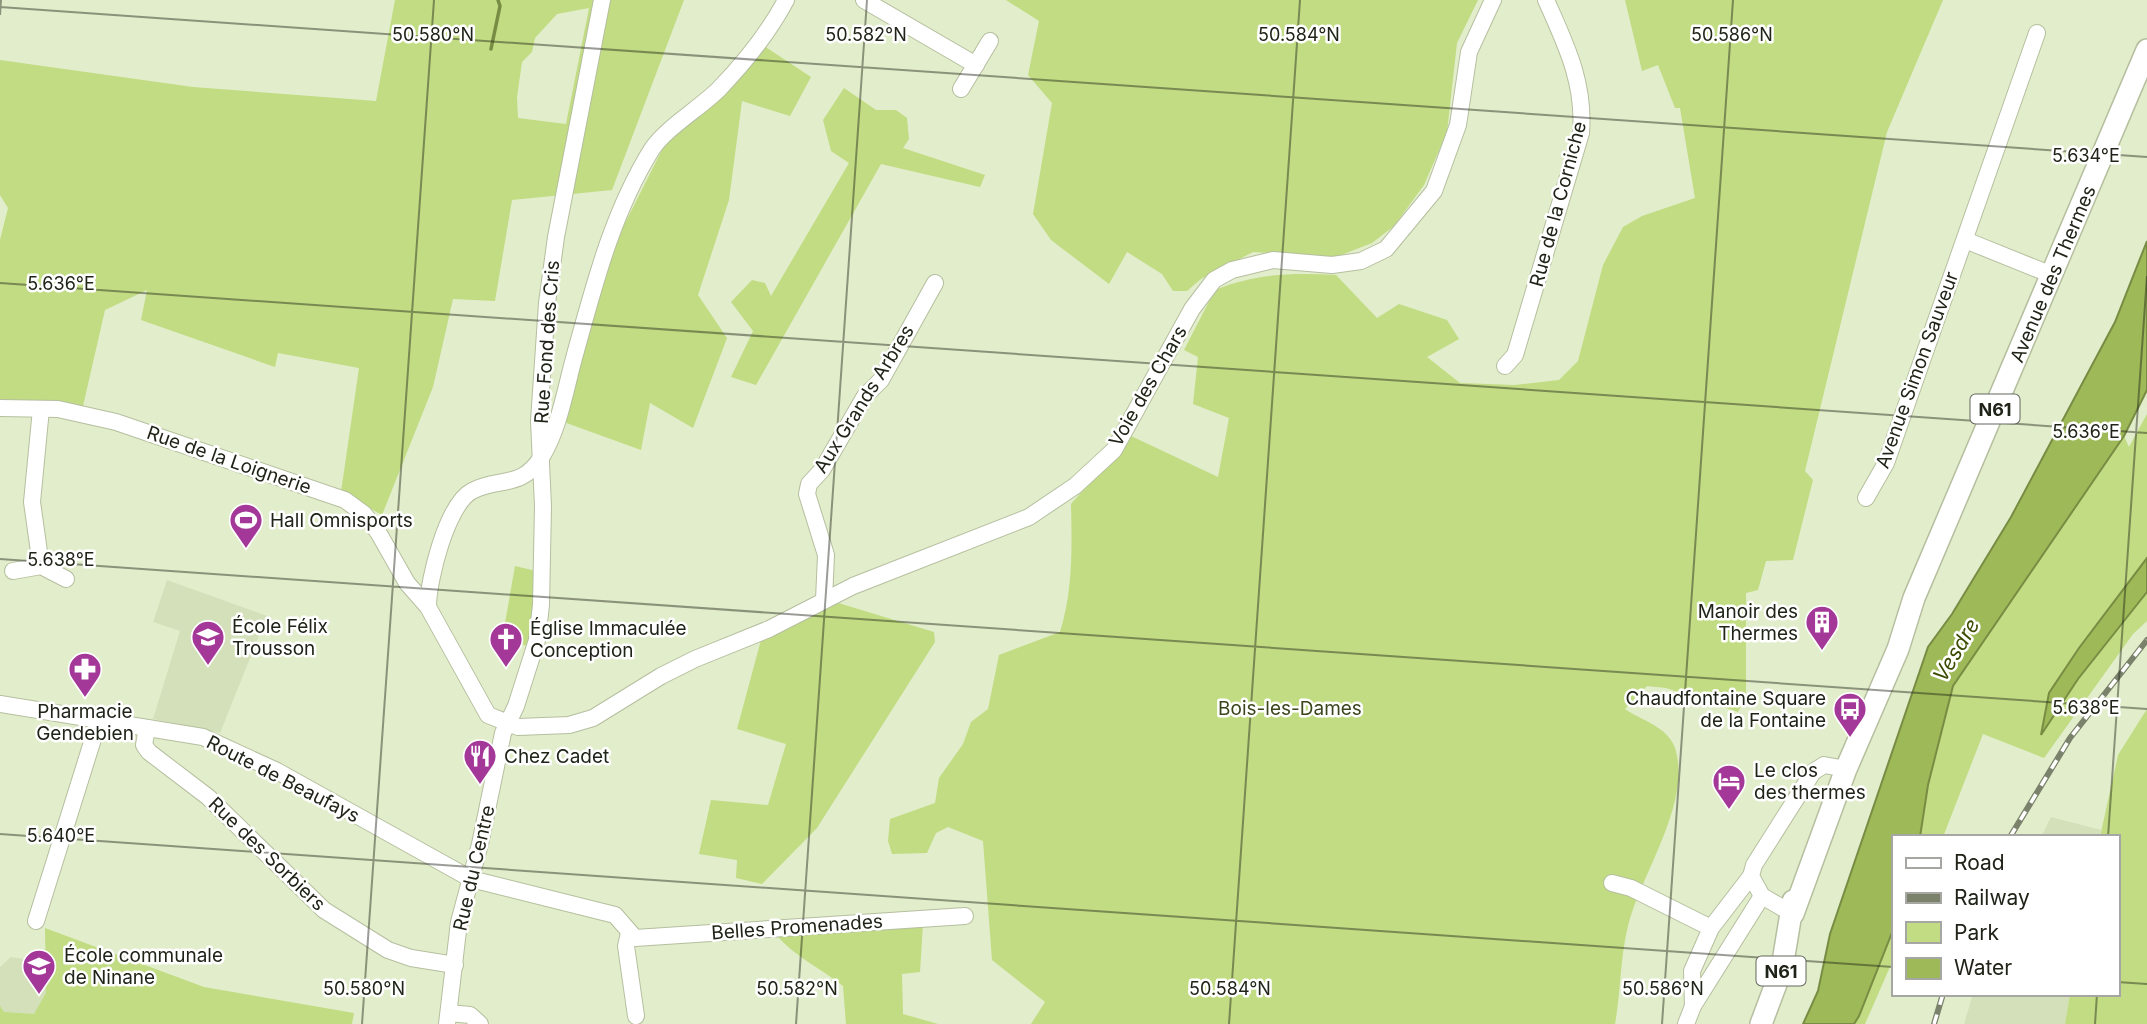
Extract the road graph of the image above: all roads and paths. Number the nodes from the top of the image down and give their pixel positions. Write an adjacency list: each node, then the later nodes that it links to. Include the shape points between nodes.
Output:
1 (602, 0): 17 (street, Rue Fond des Cris, via 547,303 539,421)
2 (786, 0): 17 (street, via 773,24 719,89 653,147 606,244 556,426)
3 (864, 0): 9 (street)
4 (1493, 0): 26 (street, Voie des Chars, via 1469,52 1458,125 1434,191 1386,249 1361,261 1332,265 1273,260 1232,270 1214,281 1192,309 1114,450 1075,486 1029,517)
5 (1546, 0): 14 (street, Rue de la Corniche, via 1574,61 1583,97 1581,133 1515,355)
6 (2037, 33): 11 (street, Avenue Simon Sauveur)
7 (990, 40): 9 (street)
8 (2147, 50): 12 (main road, Avenue des Thermes / N61)
9 (976, 65): 10 (street)
10 (961, 89)
11 (1965, 240): 12 (street); 19 (street, Avenue Simon Sauveur, via 1886,463)
12 (2052, 275): 32 (main road, Avenue des Thermes / N61)
13 (935, 283): 26 (street, Aux Grands Arbres, via 881,380 865,396 810,484 807,494 826,555)
14 (1505, 366)
15 (0, 408): 16 (street, Rue de la Loignerie)
16 (41, 410): 21 (street, via 32,502); 25 (street, Rue de la Loignerie, via 116,422 345,500 378,532)
17 (542, 456): 18 (street, via 528,474); 20 (street, Rue Fond des Cris)
18 (513, 482): 20 (street, via 536,495); 23 (street, via 473,490 463,498 455,507)
19 (1866, 498)
20 (543, 506): 30 (street, Rue Fond des Cris, via 537,640)
21 (41, 566): 22 (street); 24 (street)
22 (13, 571)
23 (433, 572): 25 (street, via 425,582); 27 (street)
24 (66, 579)
25 (407, 583): 27 (street, Rue de la Loignerie)
26 (824, 600): 30 (street, Voie des Chars, via 660,676 593,718 569,725)
27 (428, 607): 30 (street, Rue de la Loignerie, via 488,715)
28 (0, 704): 29 (street, Route de Beaufays)
29 (99, 720): 31 (street, Route de Beaufays); 39 (street)
30 (506, 724): 34 (street, Rue du Centre)
31 (147, 727): 34 (street, Route de Beaufays, via 203,737 265,765); 42 (street, Rue des Sorbiers, via 149,752 208,797 324,910 388,950)
32 (1846, 769): 33 (street, via 1824,765 1813,772); 37 (main road, Avenue des Thermes / N61, via 1815,812 1793,886)
33 (1751, 876): 36 (street); 40 (street)
34 (471, 879): 41 (street, via 615,915); 42 (street, Rue du Centre, via 459,922)
35 (1612, 883): 40 (street)
36 (1762, 897): 37 (street); 43 (street)
37 (1793, 914): 48 (main road, Avenue des Thermes / N61, via 1782,968)
38 (965, 916): 41 (street, Belles Promenades, via 635,938)
39 (36, 921)
40 (1712, 928): 43 (street, via 1692,971)
41 (629, 933): 44 (street, via 626,946)
42 (455, 965): 45 (street, Rue du Centre)
43 (1693, 1006): 47 (street)
44 (636, 1016)
45 (448, 1019): 46 (street, Rue du Centre, via 470,1015)
46 (480, 1024)
47 (1686, 1024)
48 (1760, 1024)

